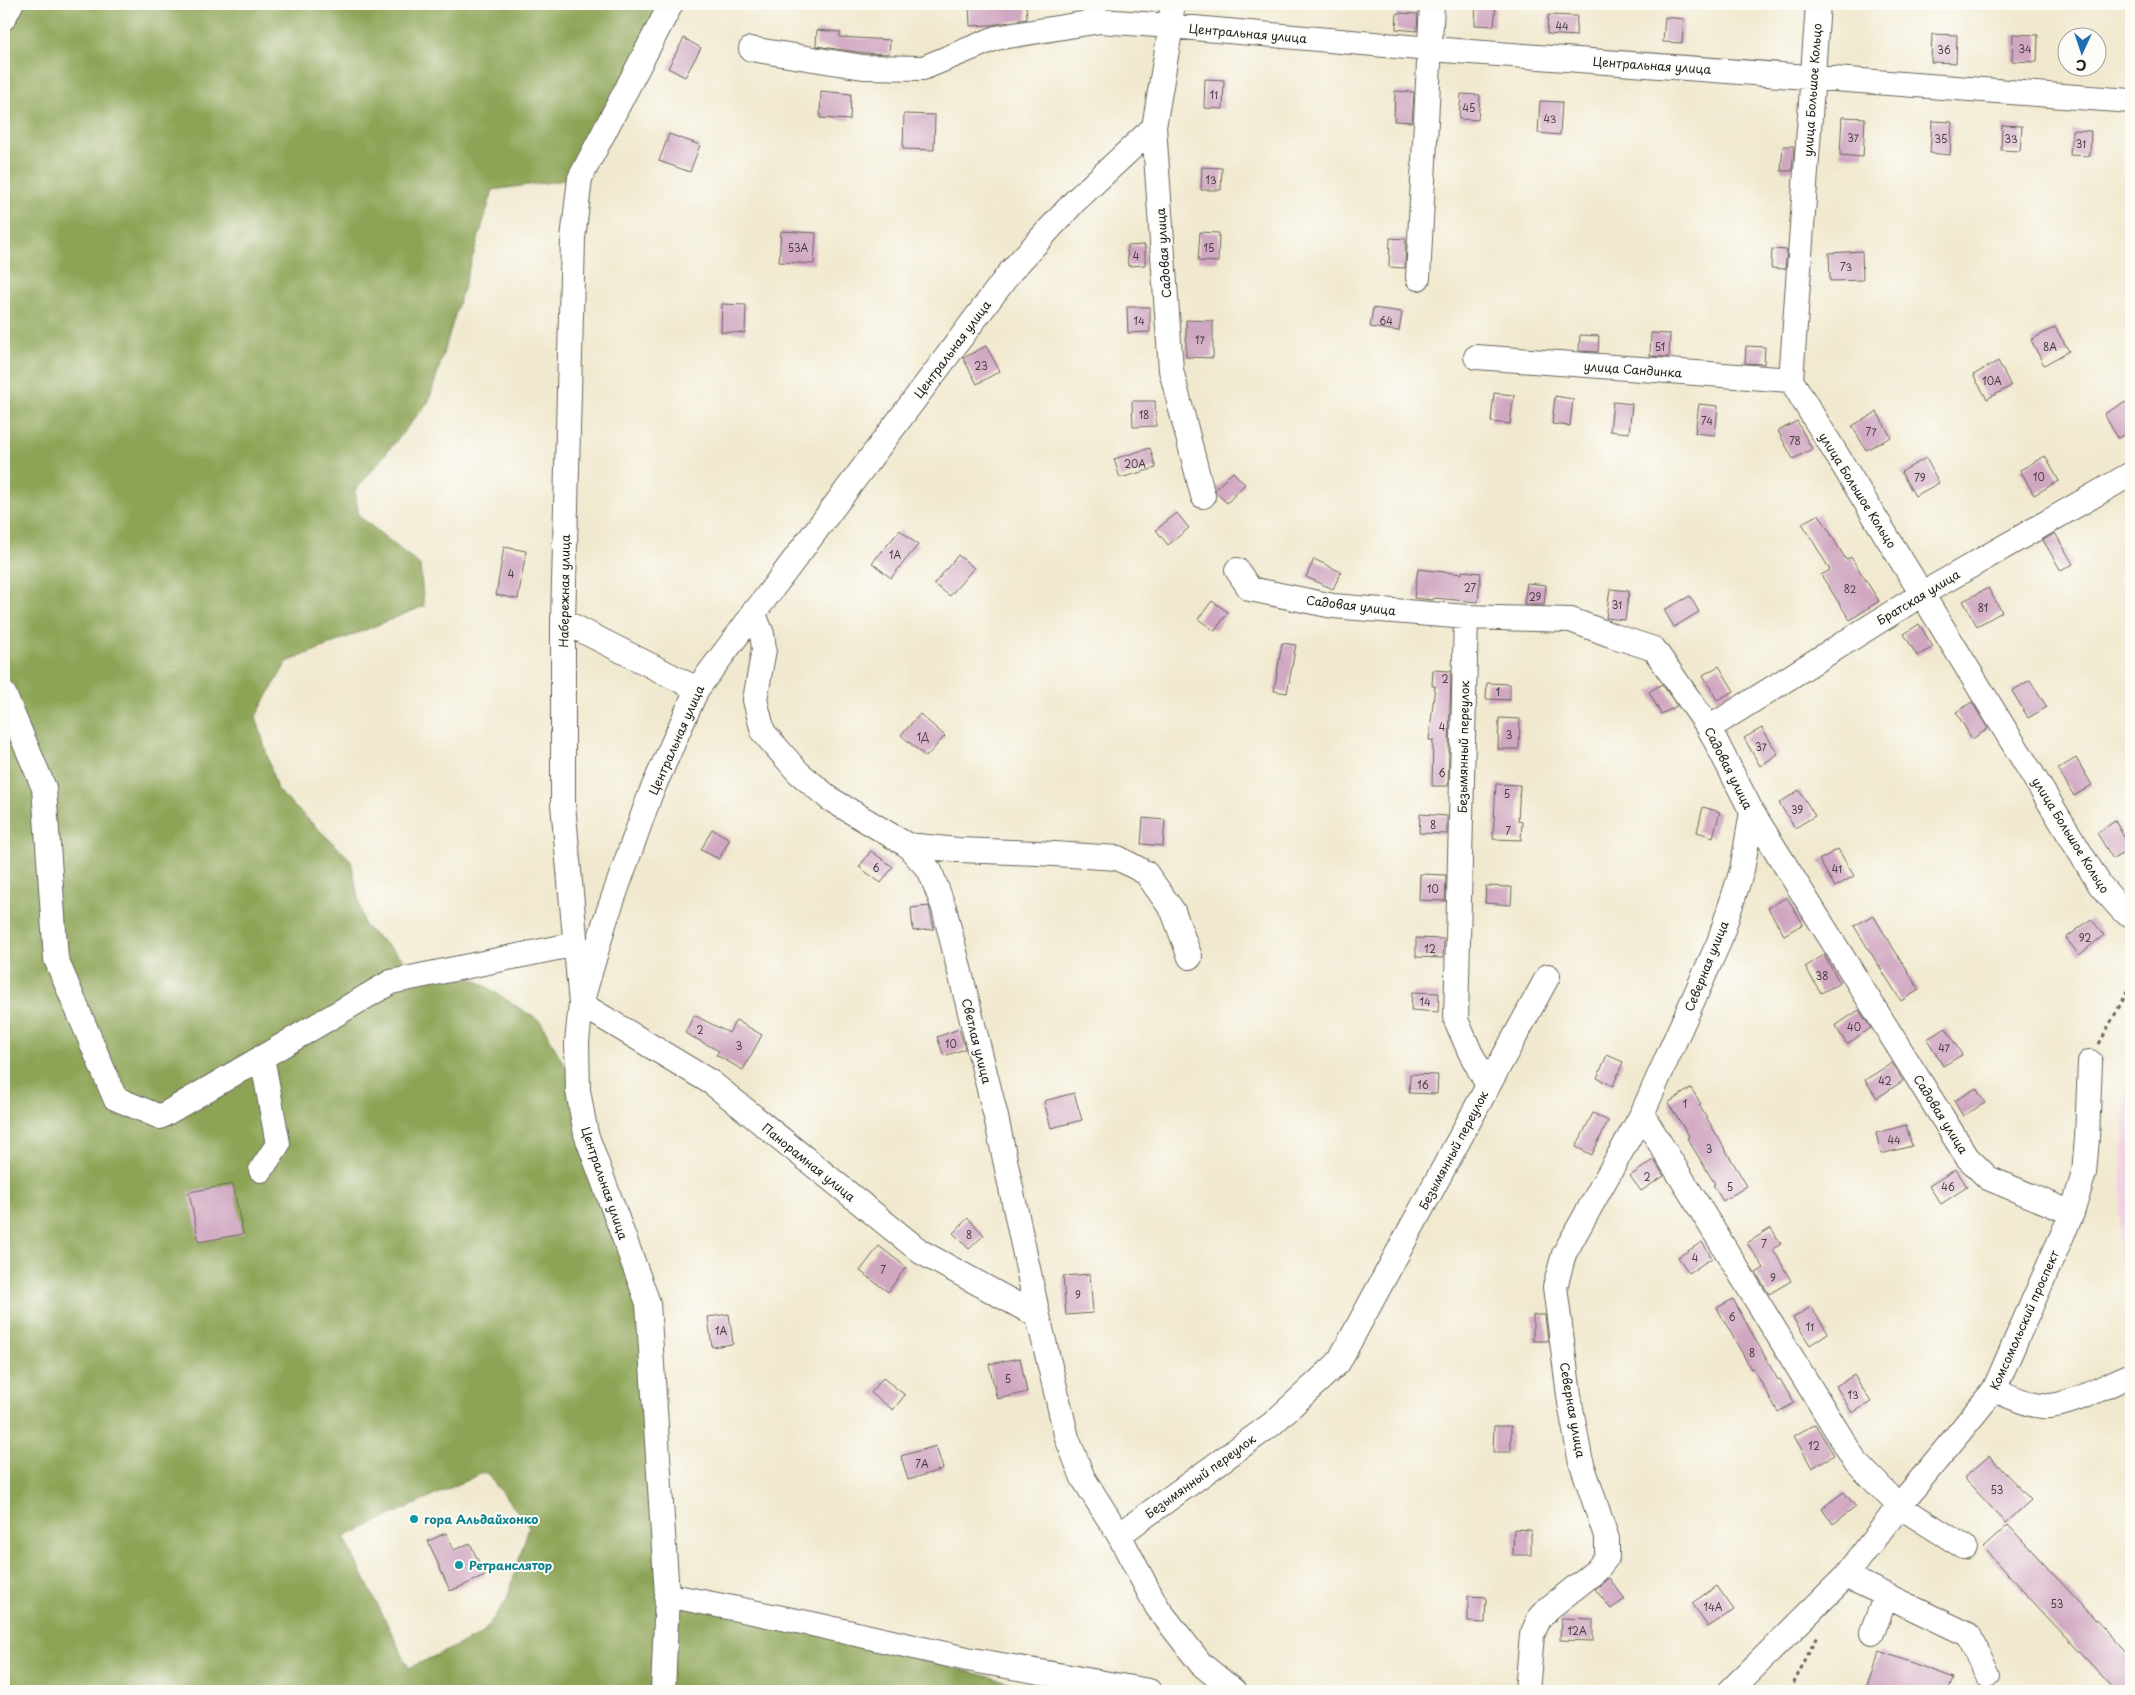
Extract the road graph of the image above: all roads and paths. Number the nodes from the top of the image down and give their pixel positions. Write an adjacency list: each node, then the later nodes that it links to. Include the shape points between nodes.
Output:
1 (11, 4): 6 (street)
2 (671, 4): 21 (street, Набережная улица, via 580,178 573,239)
3 (1432, 4): 8 (street)
4 (1818, 4): 9 (street, улица Большое Кольцо)
5 (1172, 15): 7 (street, via 996,38 923,68 863,67); 8 (street, Центральная улица); 11 (street, Центральная улица)
6 (4, 18)
7 (751, 49)
8 (1430, 49): 9 (street, Центральная улица); 12 (street)
9 (1813, 77): 10 (street, Центральная улица); 14 (street, улица Большое Кольцо)
10 (2131, 101)
11 (1154, 127): 16 (street, Садовая улица, via 1171,370); 19 (street, Центральная улица, via 1076,201 1011,271)
12 (1418, 278)
13 (1476, 357): 14 (street, улица Сандинка)
14 (1791, 380): 18 (street, улица Большое Кольцо)
15 (2131, 474): 18 (street, Братская улица)
16 (1204, 496)
17 (1237, 570): 20 (street, Садовая улица, via 1250,589 1259,591 1333,606)
18 (1922, 594): 24 (street, Братская улица); 27 (street, улица Большое Кольцо, via 2100,885 2122,910)
19 (753, 612): 22 (street, Центральная улица); 26 (street, Светлая улица, via 764,649 755,700 763,732 798,772 830,799)
20 (1466, 617): 24 (street, Садовая улица, via 1571,620 1654,649); 35 (street, Безымянный переулок, via 1456,1020)
21 (563, 621): 22 (street); 28 (street, Набережная улица, via 563,804)
22 (697, 689): 32 (street, Центральная улица, via 650,795 604,921)
23 (4, 694): 33 (street, via 44,788 56,959 114,1098 160,1117)
24 (1709, 728): 25 (street, Садовая улица)
25 (1752, 812): 36 (street, Северная улица, via 1742,870 1719,942); 38 (street, Садовая улица, via 1968,1157 1988,1178)
26 (907, 845): 29 (street, via 1118,858 1152,881 1173,911); 39 (street, Светлая улица, via 930,871 944,908 996,1116)
27 (2131, 915)
28 (576, 944): 32 (street, Набережная улица); 33 (street, via 392,982)
29 (1190, 957)
30 (1548, 976): 35 (street)
31 (2131, 985): 34 (path)
32 (582, 1004): 39 (street, Панорамная улица, via 712,1083 921,1252); 46 (street, Центральная улица, via 578,1091 586,1134 648,1304)
33 (262, 1057): 37 (street, via 278,1144)
34 (2090, 1062): 38 (street, Комсомольский проспект, via 2084,1173)
35 (1488, 1086): 43 (street, Безымянный переулок, via 1338,1363 1272,1424)
36 (1642, 1114): 42 (street, via 1856,1462); 53 (street, Северная улица, via 1564,1254 1555,1287 1580,1458 1607,1539 1606,1557 1596,1571 1539,1619 1532,1635)
37 (261, 1170)
38 (2072, 1213): 41 (street, Комсомольский проспект)
39 (1038, 1316): 43 (street, Светлая улица, via 1068,1438 1083,1478)
40 (2131, 1375): 41 (street, via 2049,1406 2029,1403)
41 (1994, 1390): 42 (street, Комсомольский проспект)
42 (1899, 1506): 44 (street); 45 (street, Комсомольский проспект)
43 (1119, 1535): 52 (street, Светлая улица, via 1157,1608 1201,1664)
44 (1964, 1547)
45 (1846, 1576): 47 (street); 54 (street, Комсомольский проспект)
46 (667, 1595): 50 (street, Центральная улица); 51 (street, via 967,1659)
47 (1886, 1595): 48 (street); 49 (street, via 1969,1635)
48 (1872, 1633)
49 (1987, 1675)
50 (663, 1691)
51 (1149, 1691)
52 (1234, 1691)
53 (1527, 1691)
54 (1730, 1691)

